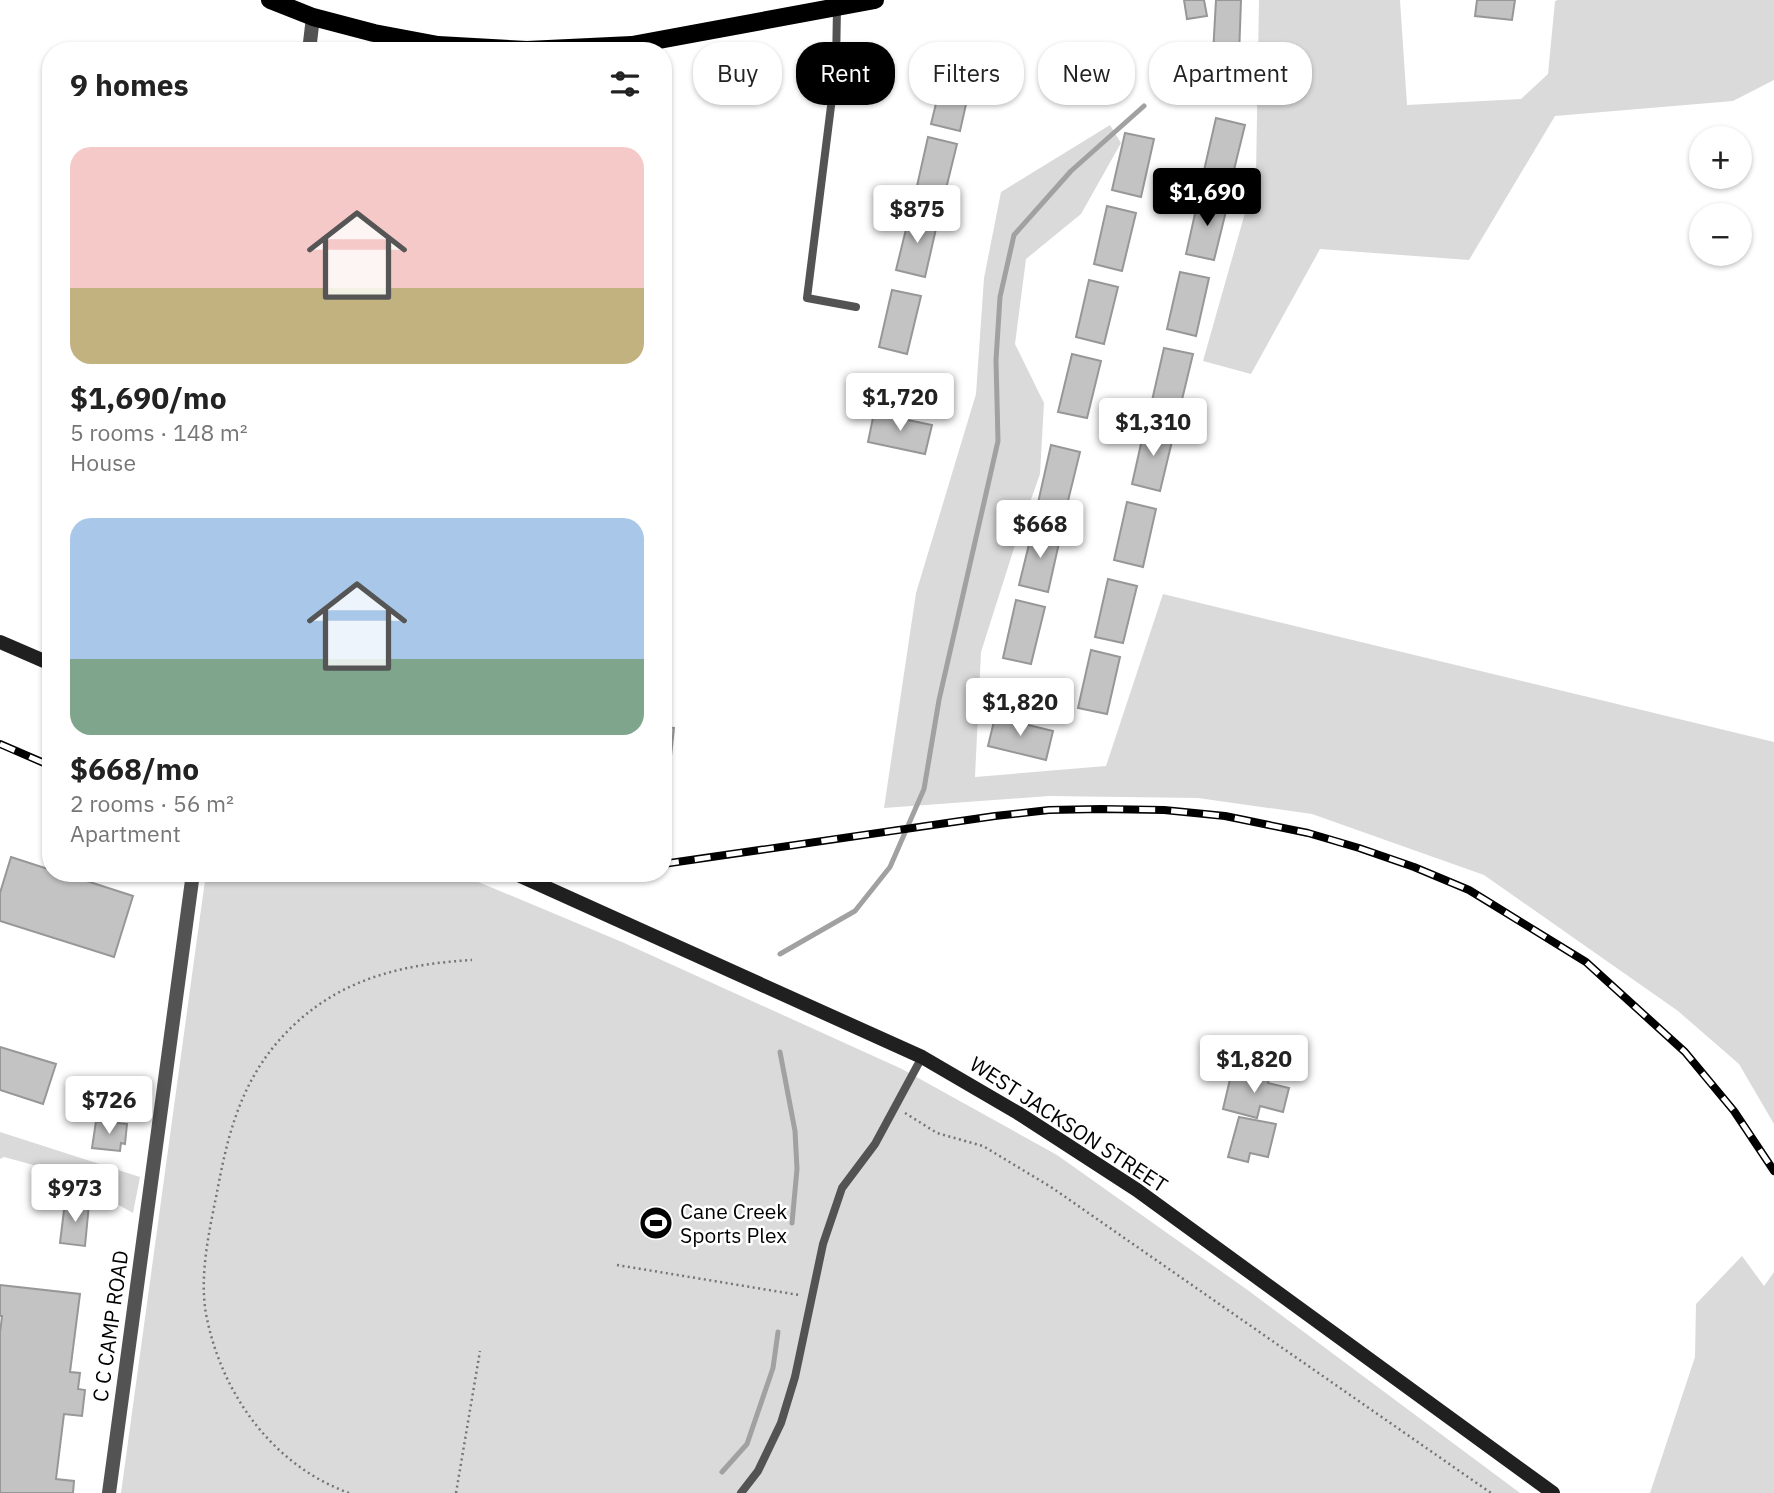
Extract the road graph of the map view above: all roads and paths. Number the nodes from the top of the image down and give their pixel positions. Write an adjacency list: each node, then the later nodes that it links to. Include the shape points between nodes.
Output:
1 (271, 0): 4 (main road)
2 (875, 0): 3 (main road)
3 (837, 7): 7 (main road); 8 (lane, via 836,66 807,298)
4 (313, 17): 5 (street); 6 (main road)
5 (310, 42)
6 (422, 42)
7 (648, 42)
8 (856, 307)
9 (0, 642): 10 (street)
10 (42, 660)
11 (192, 882): 19 (street, C C CAMP ROAD)
12 (534, 882): 14 (street, WEST JACKSON STREET)
13 (472, 960): 20 (path, via 411,965 360,980 305,1014 252,1075 221,1170 204,1287 206,1313 223,1371 235,1397 265,1437 308,1473)
14 (922, 1057): 22 (lane, via 875,1144 842,1188 823,1244 781,1423 758,1471); 24 (street, WEST JACKSON STREET, via 1137,1190)
15 (903, 1111): 23 (path, via 937,1133 983,1146 1052,1187)
16 (617, 1265): 17 (path)
17 (806, 1296)
18 (480, 1351): 21 (path)
19 (109, 1493)
20 (348, 1493)
21 (456, 1493)
22 (741, 1493)
23 (1491, 1493)
24 (1553, 1493)

